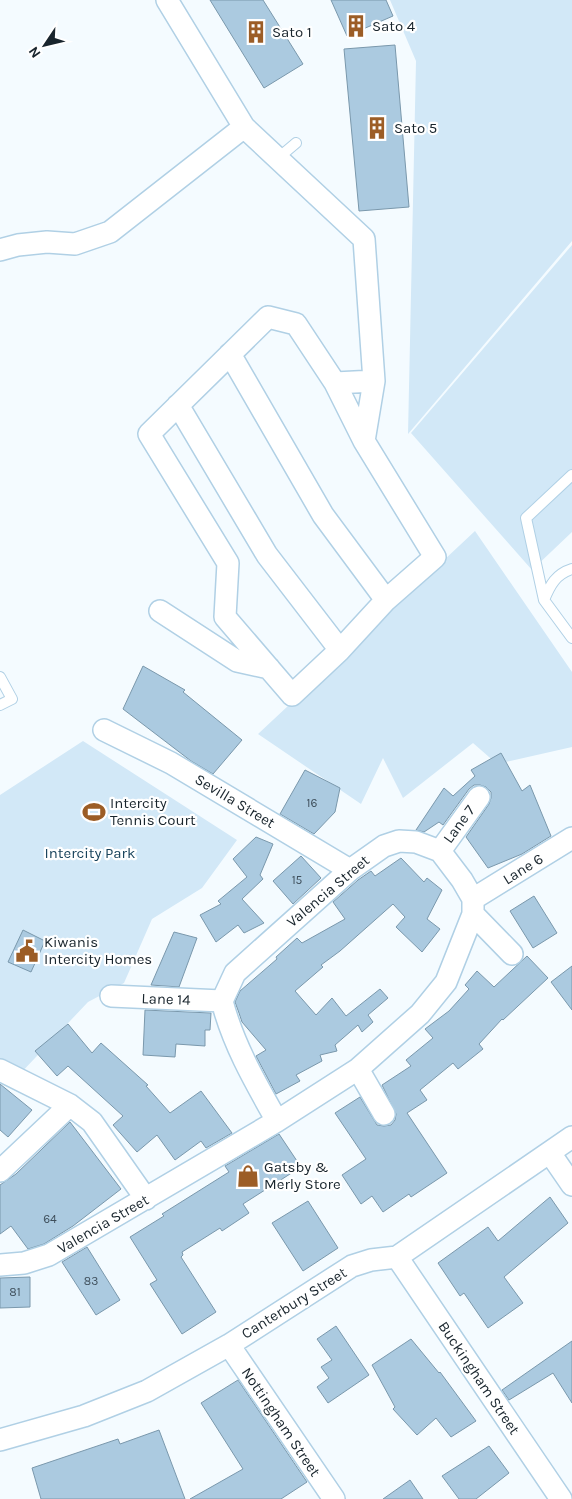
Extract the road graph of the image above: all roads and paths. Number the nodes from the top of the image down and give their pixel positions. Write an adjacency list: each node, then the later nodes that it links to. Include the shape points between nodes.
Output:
1 (167, 0): 2 (street)
2 (244, 126): 4 (street); 5 (street, via 110,232 75,244 47,242)
3 (296, 143): 4 (lane)
4 (278, 159): 7 (street, via 364,239)
5 (0, 250)
6 (230, 354): 8 (street, via 268,317 296,324); 9 (street); 13 (street, via 324,515)
7 (374, 381): 8 (street); 10 (street)
8 (334, 383): 10 (street)
9 (178, 405): 16 (street, via 148,434 228,563); 19 (street, via 267,555)
10 (364, 441): 13 (street, via 436,556)
11 (572, 475): 14 (lane, via 526,518)
12 (572, 569): 14 (lane, via 551,583)
13 (386, 600): 19 (street)
14 (544, 600): 18 (lane)
15 (160, 611): 17 (street)
16 (225, 617): 17 (street); 20 (street)
17 (203, 638): 20 (street, via 237,661)
18 (572, 638)
19 (340, 650): 20 (street, via 292,695)
20 (269, 668)
21 (0, 677): 22 (lane, via 12,699)
22 (0, 705)
23 (111, 733): 27 (street, Sevilla Street, via 171,763)
24 (479, 797): 26 (street, Lane 7)
25 (572, 838): 28 (street, Lane 6)
26 (440, 851): 27 (street, Valencia Street, via 416,842 399,841 384,846); 28 (street, via 462,880)
27 (350, 870): 31 (street, Valencia Street, via 235,973)
28 (473, 907): 29 (street); 32 (street, Valencia Street, via 446,982 420,1014)
29 (512, 954)
30 (111, 996): 31 (street, Lane 14)
31 (222, 1001): 36 (street, via 251,1075)
32 (358, 1069): 35 (street); 36 (street, Valencia Street)
33 (0, 1070): 34 (street)
34 (70, 1105): 39 (street); 41 (street, via 92,1122)
35 (384, 1114)
36 (277, 1121): 41 (street, Valencia Street)
37 (572, 1137): 38 (street, Canterbury Street)
38 (550, 1153): 40 (street); 42 (street, Canterbury Street)
39 (0, 1170)
40 (572, 1184)
41 (146, 1199): 43 (street, Valencia Street, via 49,1255 24,1263)
42 (397, 1257): 44 (street, Canterbury Street, via 352,1266); 47 (street, Buckingham Street)
43 (0, 1265)
44 (228, 1345): 45 (street, Canterbury Street, via 147,1391 84,1416); 46 (street, Nottingham Street)
45 (0, 1440)
46 (325, 1496)
47 (561, 1499)

